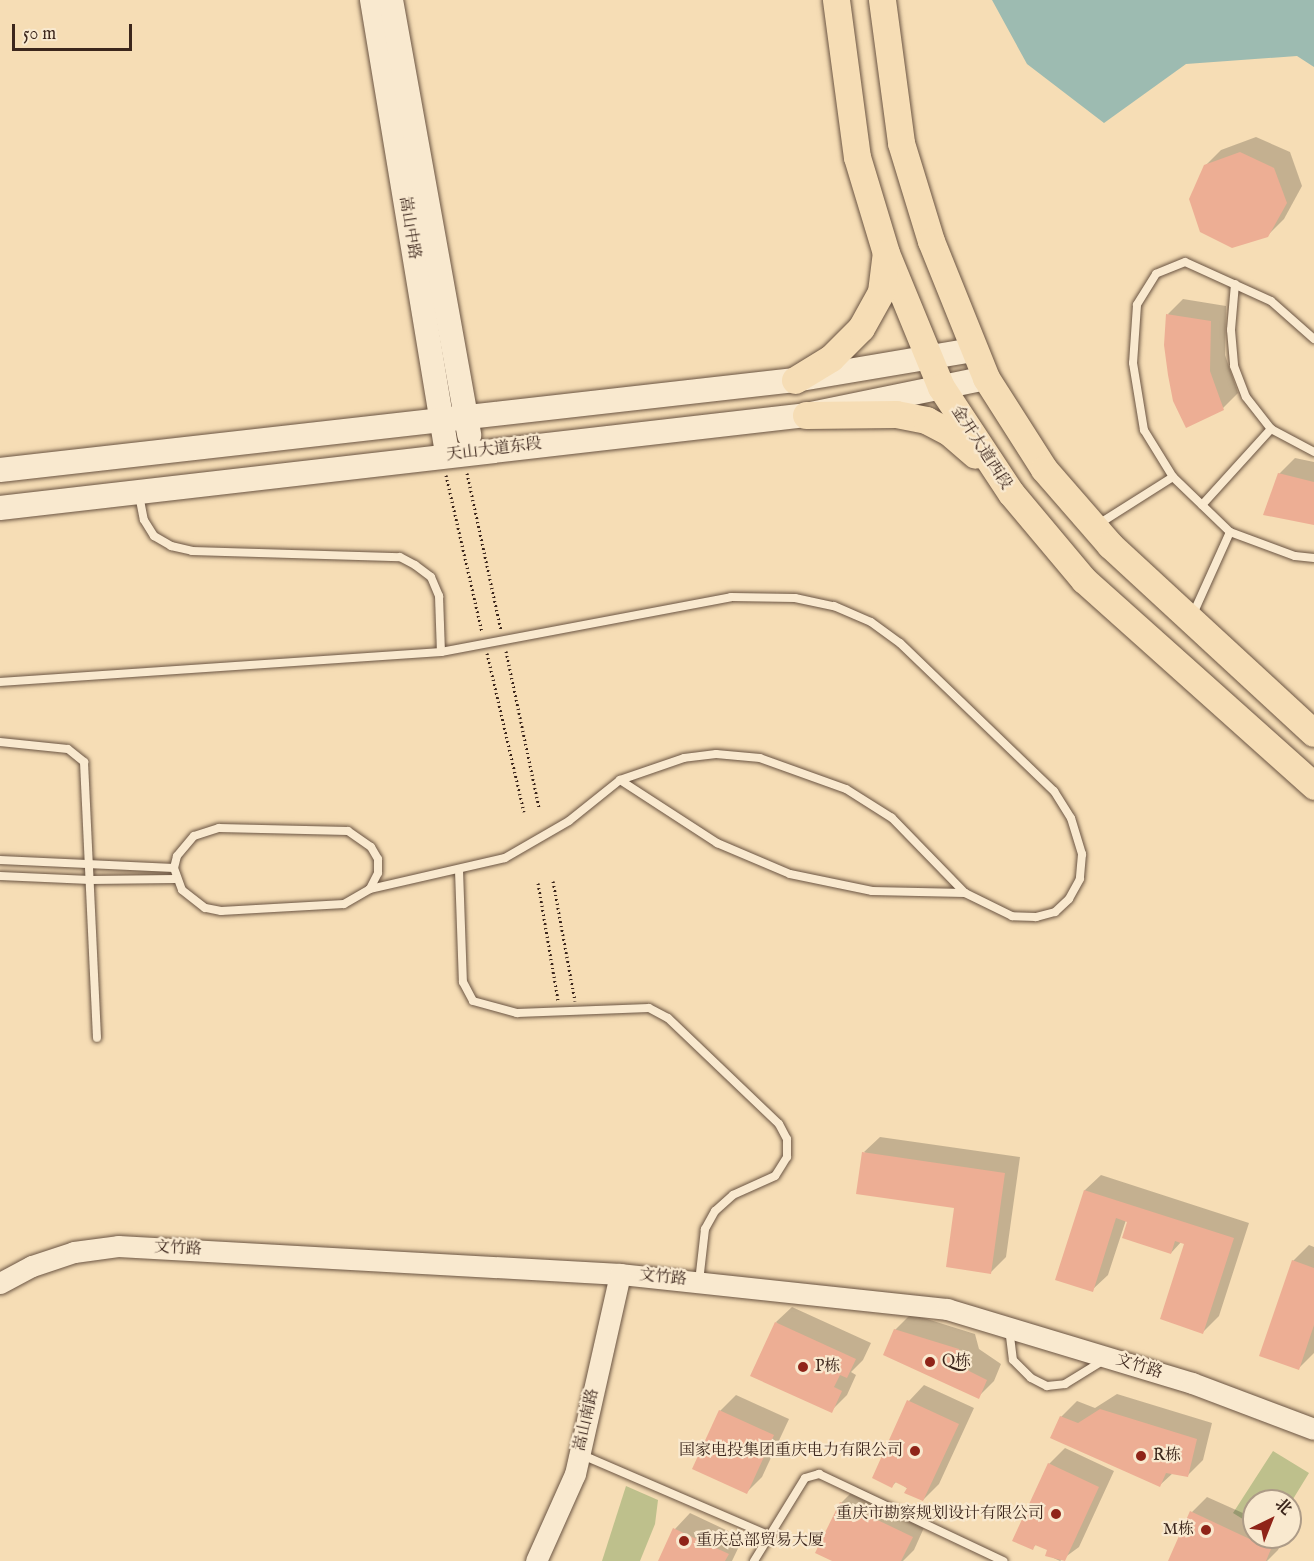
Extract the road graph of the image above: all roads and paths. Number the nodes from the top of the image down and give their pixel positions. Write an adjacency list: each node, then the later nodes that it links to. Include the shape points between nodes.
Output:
1 (372, 0): 15 (main road, 嵩山中路)
2 (391, 0): 14 (main road, 嵩山中路)
3 (836, 0): 5 (main road, 金开大道西段, via 857,157)
4 (882, 0): 8 (main road, via 901,143 931,241)
5 (886, 253): 9 (main road, 金开大道西段); 11 (main road, via 881,292 861,328 831,358)
6 (1235, 284): 7 (lane, via 1271,301); 16 (lane, via 1231,330 1234,366 1246,398); 20 (lane, via 1185,262 1156,274 1137,305 1133,363 1144,430)
7 (1314, 339)
8 (973, 350): 9 (main road, 天山大道东段); 10 (main road)
9 (928, 357): 11 (main road, 天山大道东段); 12 (main road, 金开大道西段)
10 (986, 378): 12 (main road, 天山大道东段); 25 (main road, via 1044,469)
11 (795, 380): 14 (main road, 天山大道东段)
12 (941, 387): 13 (main road, 天山大道东段); 22 (main road, 金开大道西段)
13 (806, 415): 18 (main road, 天山大道东段); 22 (main road, via 896,414 926,420 971,450)
14 (467, 419): 15 (main road, 天山大道东段); 18 (main road, 嵩山中路)
15 (441, 421): 18 (main road, 嵩山中路); 19 (main road, 天山大道东段)
16 (1270, 429): 17 (lane); 23 (lane)
17 (1314, 452)
18 (457, 460): 21 (main road, 天山大道东段); 29 (path); 30 (path)
19 (0, 470)
20 (1173, 477): 23 (lane); 25 (lane)
21 (138, 492): 24 (main road, 天山大道东段); 31 (lane, via 144,520 154,536 171,546 192,551 400,557 431,577 439,596)
22 (1011, 493): 38 (main road, 金开大道西段, via 1084,579)
23 (1202, 505): 26 (lane)
24 (0, 508)
25 (1094, 527): 28 (main road)
26 (1230, 532): 27 (lane, via 1295,556); 28 (lane)
27 (1314, 558)
28 (1190, 620): 35 (main road)
29 (499, 623)
30 (481, 628)
31 (441, 652): 34 (lane); 51 (lane, via 731,597 795,598 834,606 871,622 900,643 1054,791 1071,818 1082,854 1080,879 1069,899 1055,912 1036,917 1012,916)
32 (507, 661): 39 (path)
33 (490, 665): 40 (path)
34 (0, 682)
35 (1314, 733)
36 (0, 742): 42 (lane, via 68,749 84,762)
37 (620, 780): 44 (lane, via 569,821 505,858); 51 (lane, via 717,843 790,874 872,891); 51 (lane, via 684,758 716,754 760,758 808,773 846,789 892,818)
38 (1314, 786)
39 (539, 808)
40 (524, 812)
41 (0, 860): 42 (lane)
42 (90, 866): 43 (lane); 47 (lane)
43 (174, 868): 46 (lane); 50 (lane, via 184,846 206,831 333,829 348,831 371,847 378,859 378,873)
44 (459, 870): 50 (lane); 52 (lane, via 463,982 473,1001 516,1013)
45 (0, 876): 47 (lane)
46 (175, 879): 47 (lane); 50 (lane, via 193,900 222,911 344,904)
47 (90, 880): 54 (lane)
48 (553, 881): 53 (path)
49 (538, 883): 52 (path)
50 (370, 889)
51 (964, 893)
52 (560, 1011): 53 (lane)
53 (577, 1012): 56 (lane, via 649,1008 669,1018 779,1124 787,1138 787,1157 775,1176 733,1195 715,1211 705,1229)
54 (97, 1038)
55 (620, 1274): 56 (street, 文竹路); 57 (street, 文竹路, via 118,1246 74,1252 32,1266); 61 (street, 嵩山南路)
56 (699, 1282): 58 (street, 文竹路, via 947,1309)
57 (0, 1283)
58 (1009, 1328): 59 (street, 文竹路); 59 (lane, via 1013,1360 1031,1378 1047,1386 1065,1384)
59 (1107, 1358): 60 (street, 文竹路, via 1192,1383)
60 (1314, 1429)
61 (580, 1454): 62 (lane); 63 (street, 嵩山南路)
62 (770, 1536): 64 (lane); 65 (lane, via 805,1478 819,1474)
63 (536, 1561)
64 (754, 1561)
65 (1003, 1561)

